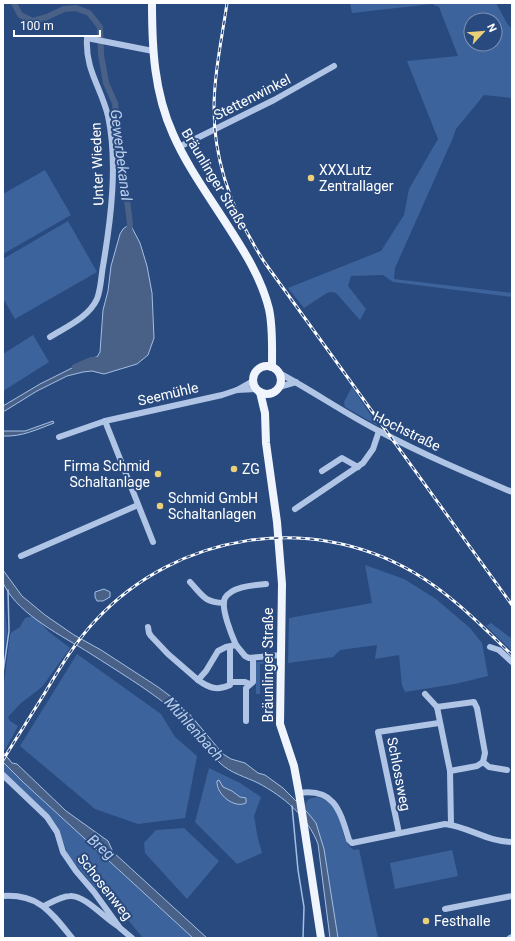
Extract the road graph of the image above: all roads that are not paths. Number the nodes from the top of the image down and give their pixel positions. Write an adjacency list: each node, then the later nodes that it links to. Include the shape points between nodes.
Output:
1 (152, 3): 2 (main road, Bräunlinger Straße)
2 (153, 51): 4 (main road, Bräunlinger Straße, via 161,102); 5 (street, Unter Wieden, via 87,38 86,51 107,113 110,130 111,211 97,300 81,317)
3 (334, 66): 4 (street, Stettenwinkel, via 274,100)
4 (179, 147): 6 (main road, Bräunlinger Straße, via 256,273 269,311)
5 (50, 337)
6 (271, 339): 7 (main road); 8 (main road, Bräunlinger Straße)
7 (262, 366): 8 (main road); 10 (main road, via 255,372)
8 (272, 367): 9 (main road)
9 (279, 372): 11 (street, Hochstraße); 12 (main road)
10 (253, 380): 13 (street, Seemühle); 14 (main road)
11 (296, 382): 12 (street); 18 (street, Hochstraße)
12 (279, 387): 15 (main road)
13 (237, 390): 14 (street, Seemühle); 17 (street, Seemühle)
14 (258, 391): 15 (main road); 16 (main road, Bräunlinger Straße)
15 (271, 394): 16 (main road, Bräunlinger Straße)
16 (265, 413): 33 (main road, Bräunlinger Straße, via 282,584)
17 (105, 421): 19 (street, Seemühle); 23 (street)
18 (379, 431): 20 (street, via 369,456); 22 (street, Hochstraße)
19 (59, 437)
20 (358, 467): 21 (street, via 342,458); 24 (street)
21 (322, 471)
22 (512, 492)
23 (138, 505): 25 (street); 26 (street)
24 (295, 509)
25 (153, 542)
26 (21, 556)
27 (190, 582): 29 (street, via 206,600)
28 (266, 584): 29 (street, via 239,588 224,599)
29 (224, 603): 31 (street)
30 (148, 627): 36 (street, via 151,636)
31 (233, 646): 34 (street); 36 (street, via 218,651); 37 (street)
32 (490, 647): 35 (street, via 499,650)
33 (281, 655): 34 (street); 47 (main road, Bräunlinger Straße, via 280,724 294,766)
34 (253, 659): 38 (street, via 253,680)
35 (512, 662)
36 (198, 680): 37 (street, via 214,688 230,685)
37 (230, 682): 38 (street)
38 (250, 684): 41 (street, via 246,688)
39 (425, 694): 40 (street)
40 (437, 707): 42 (street); 43 (street, via 470,701 476,704 485,753)
41 (246, 721)
42 (439, 723): 45 (street); 49 (street, Schlossweg, via 378,732)
43 (483, 762): 44 (street, via 490,767); 45 (street, via 478,766)
44 (507, 770)
45 (450, 771): 48 (street)
46 (3, 775): 55 (street, Schosenweg, via 47,817 57,832 63,852)
47 (299, 793): 49 (street, via 320,793 327,796 341,814 352,843); 58 (main road, Bräunlinger Straße)
48 (450, 825): 49 (street); 50 (street, via 500,842)
49 (399, 833)
50 (512, 842)
51 (3, 896): 53 (street, via 27,897)
52 (512, 896): 54 (street)
53 (44, 906): 55 (street, via 69,896 76,896); 56 (street)
54 (445, 908)
55 (120, 928): 57 (street, Schosenweg)
56 (72, 938)
57 (132, 938)
58 (320, 938)

